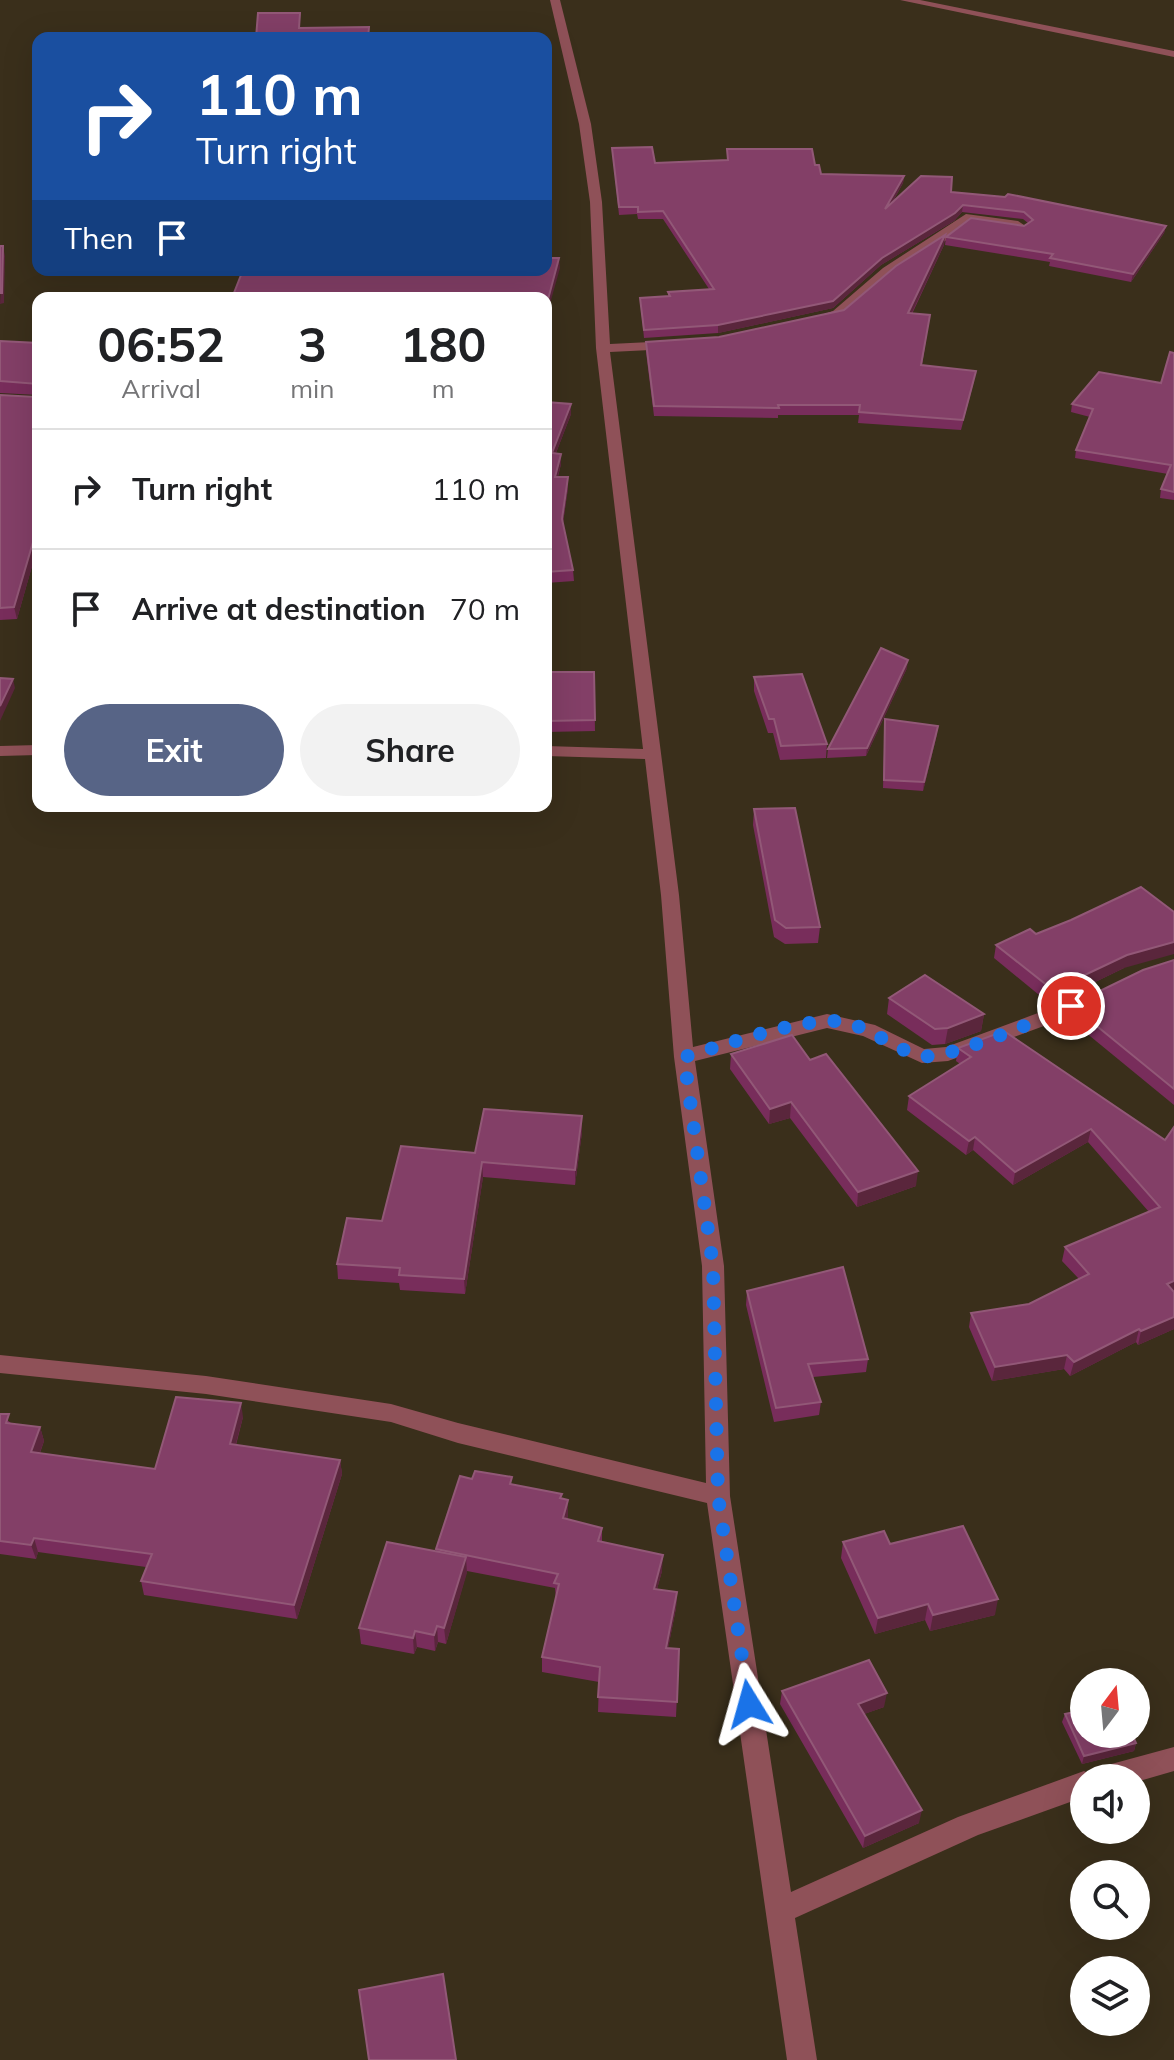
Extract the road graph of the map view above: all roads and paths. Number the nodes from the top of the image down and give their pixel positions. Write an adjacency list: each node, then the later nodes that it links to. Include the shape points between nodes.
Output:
1 (555, 0): 7 (street, via 585,124 596,202)
2 (905, 0): 3 (street)
3 (1174, 54)
4 (1023, 226): 5 (street, via 966,218 888,271 838,314)
5 (796, 324)
6 (680, 344): 7 (street)
7 (603, 348): 11 (street)
8 (32, 750): 9 (street)
9 (0, 751)
10 (552, 751): 11 (street)
11 (652, 754): 13 (street)
12 (1109, 988): 13 (street, via 948,1054 922,1056 868,1030 827,1021)
13 (684, 1057): 15 (street, via 713,1266)
14 (0, 1364): 15 (street, via 206,1385 391,1413)
15 (718, 1496): 19 (street)
16 (1174, 1759): 17 (street)
17 (1150, 1766)
18 (1070, 1788): 19 (street, via 968,1826)
19 (780, 1911): 20 (street)
20 (802, 2060)

